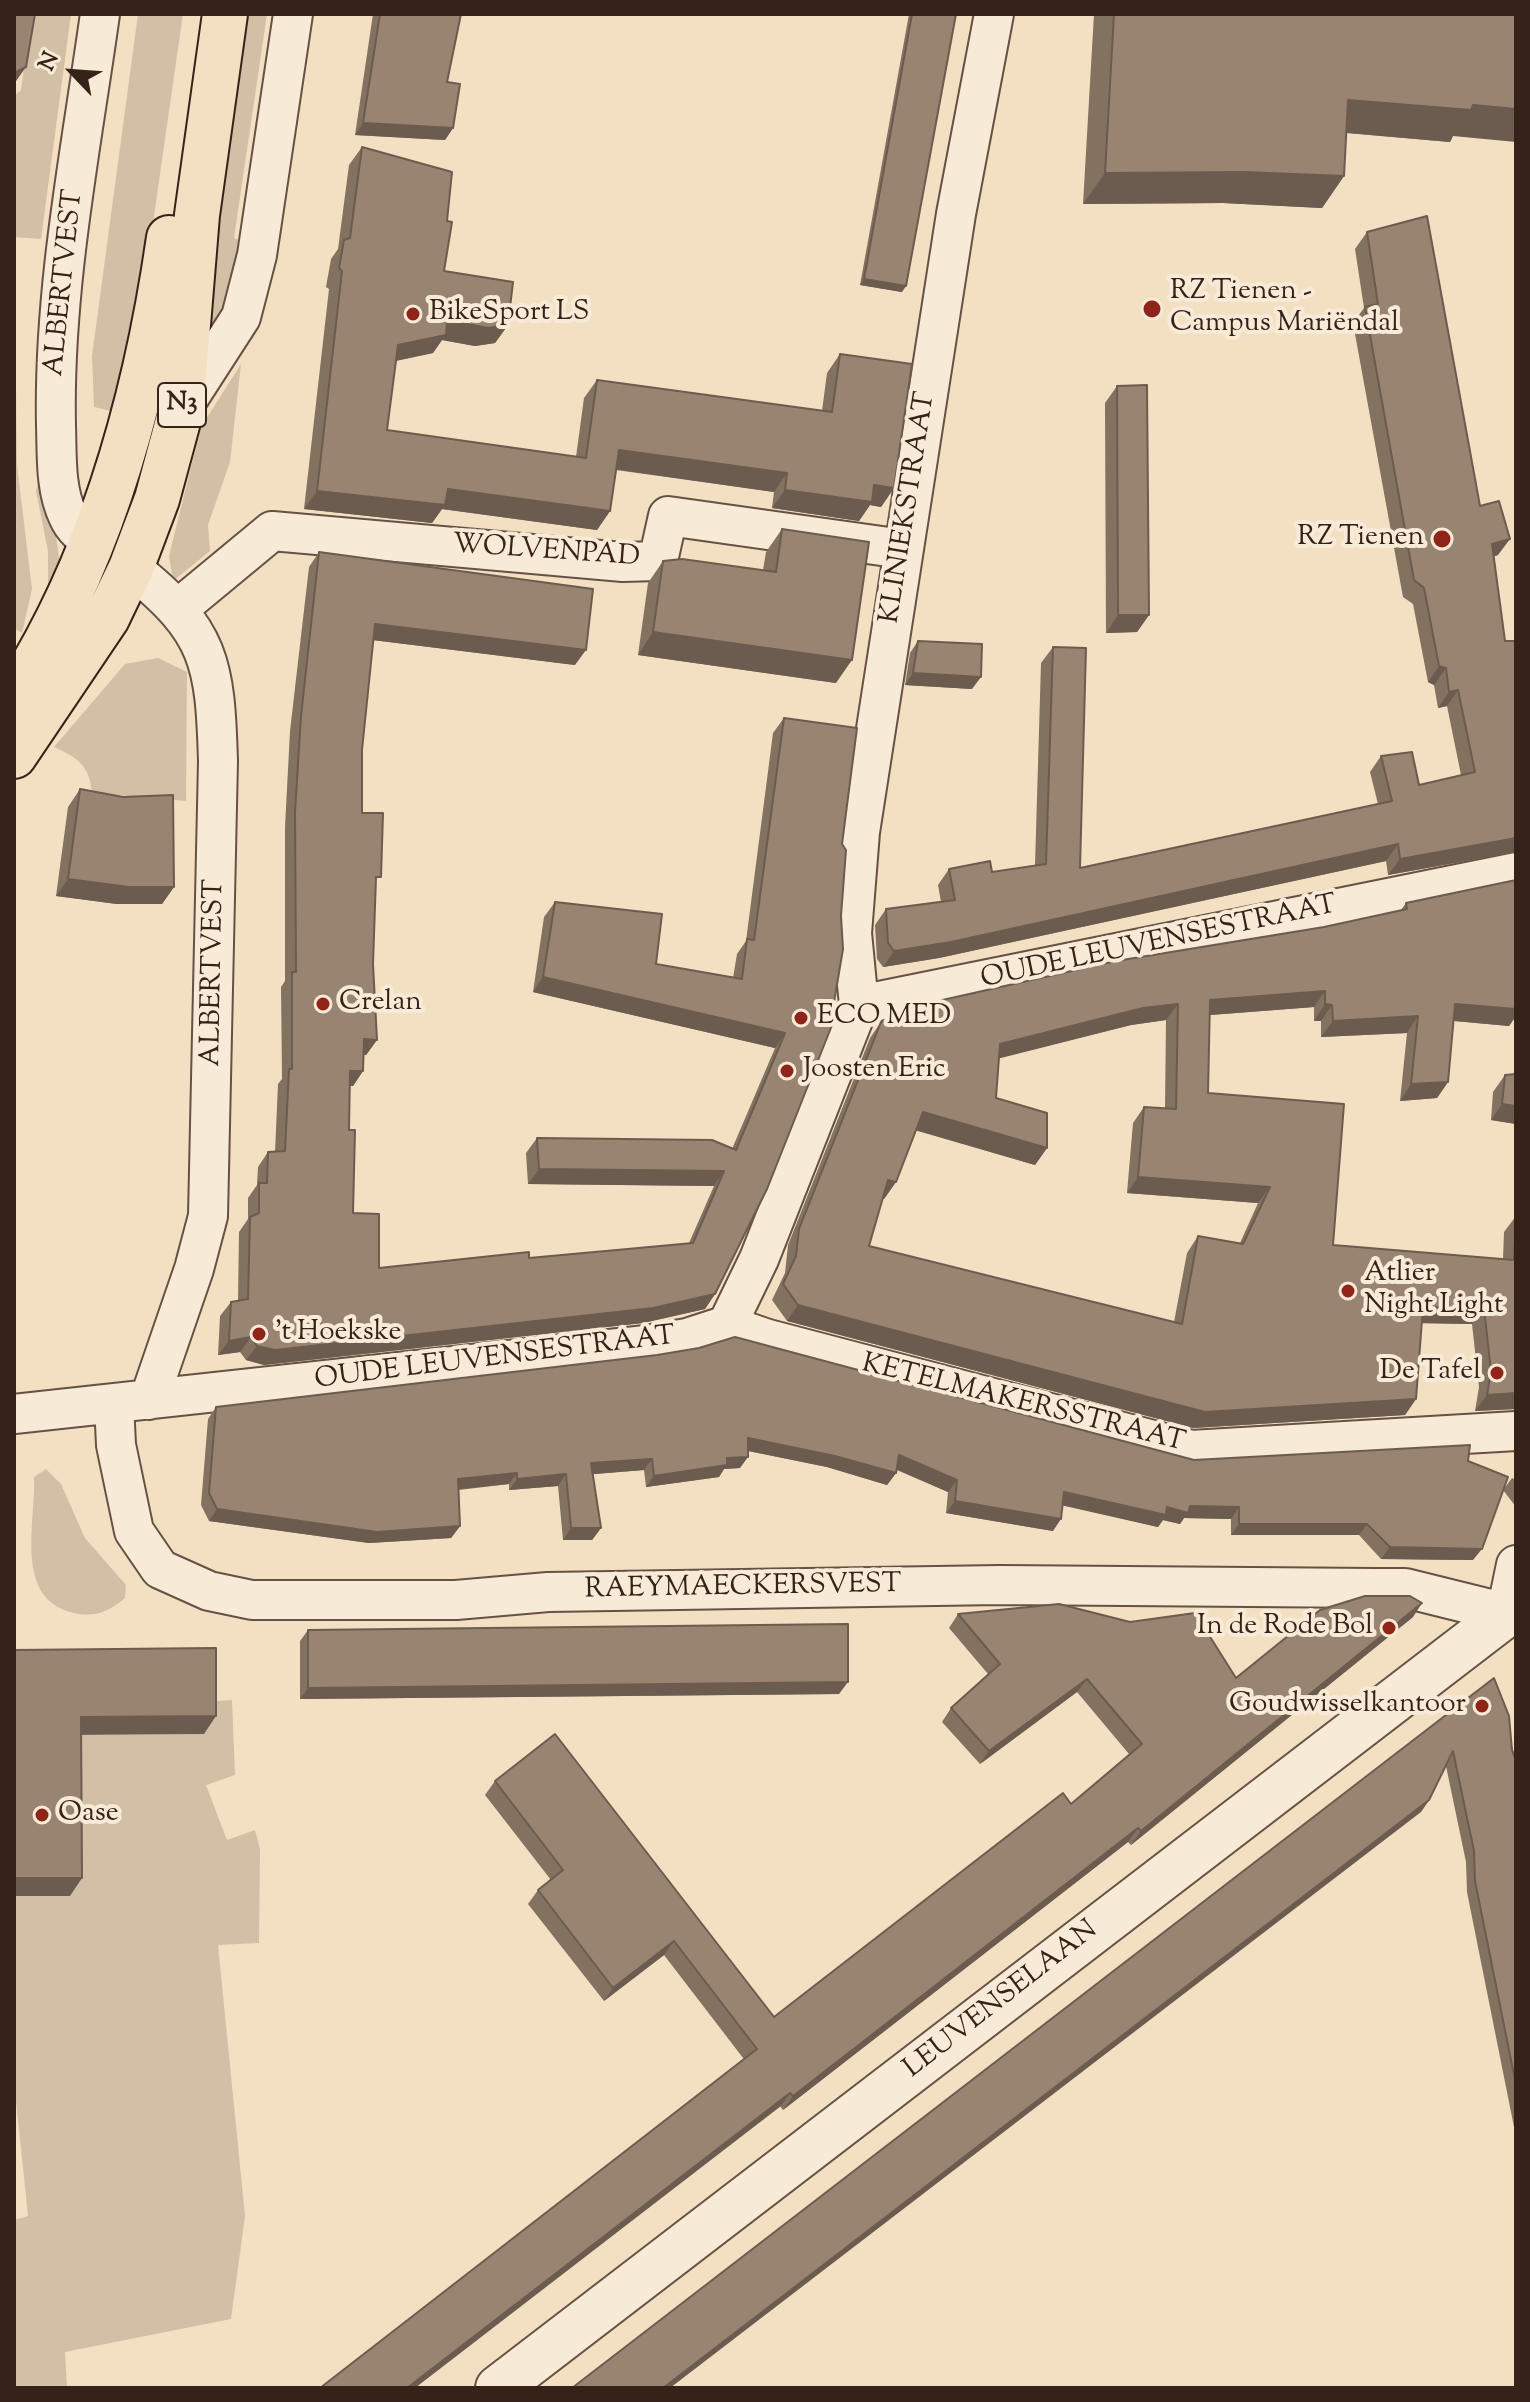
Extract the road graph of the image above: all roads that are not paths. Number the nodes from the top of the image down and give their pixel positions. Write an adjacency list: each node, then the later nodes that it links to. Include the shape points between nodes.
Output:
1 (100, 14): 7 (street, ALBERTVEST, via 55,365 61,492 68,517)
2 (201, 14): 7 (main road, N3, via 159,308 140,391)
3 (225, 14): 6 (main road, N3, via 197,215)
4 (293, 14): 6 (street, via 257,255 241,317)
5 (994, 14): 8 (street, KLINIEKSTRAAT)
6 (181, 410): 9 (main road, N3)
7 (93, 542): 11 (main road, N3, via 60,616)
8 (903, 549): 10 (street, WOLVENPAD, via 668,516 658,561 272,531); 14 (street, KLINIEKSTRAAT, via 860,832 852,933)
9 (131, 568): 10 (street, ALBERTVEST); 12 (main road, N3, via 107,618)
10 (179, 608): 16 (street, ALBERTVEST, via 210,666 216,694 208,1216 194,1269)
11 (14, 696)
12 (14, 756)
13 (1516, 872): 14 (street, OUDE LEUVENSESTRAAT)
14 (859, 1005): 15 (street, via 759,1259)
15 (727, 1325): 16 (street, OUDE LEUVENSESTRAAT, via 646,1345); 18 (street, KETELMAKERSSTRAAT, via 1191,1450)
16 (131, 1401): 17 (street, OUDE LEUVENSESTRAAT); 20 (street, RAEYMAECKERSVEST, via 116,1445 134,1531 160,1569 209,1591 252,1600 456,1600 548,1592 1000,1585 1405,1588)
17 (14, 1414)
18 (1516, 1431)
19 (1516, 1565): 20 (street)
20 (1513, 1618): 21 (street, LEUVENSELAAN)
21 (498, 2388)

